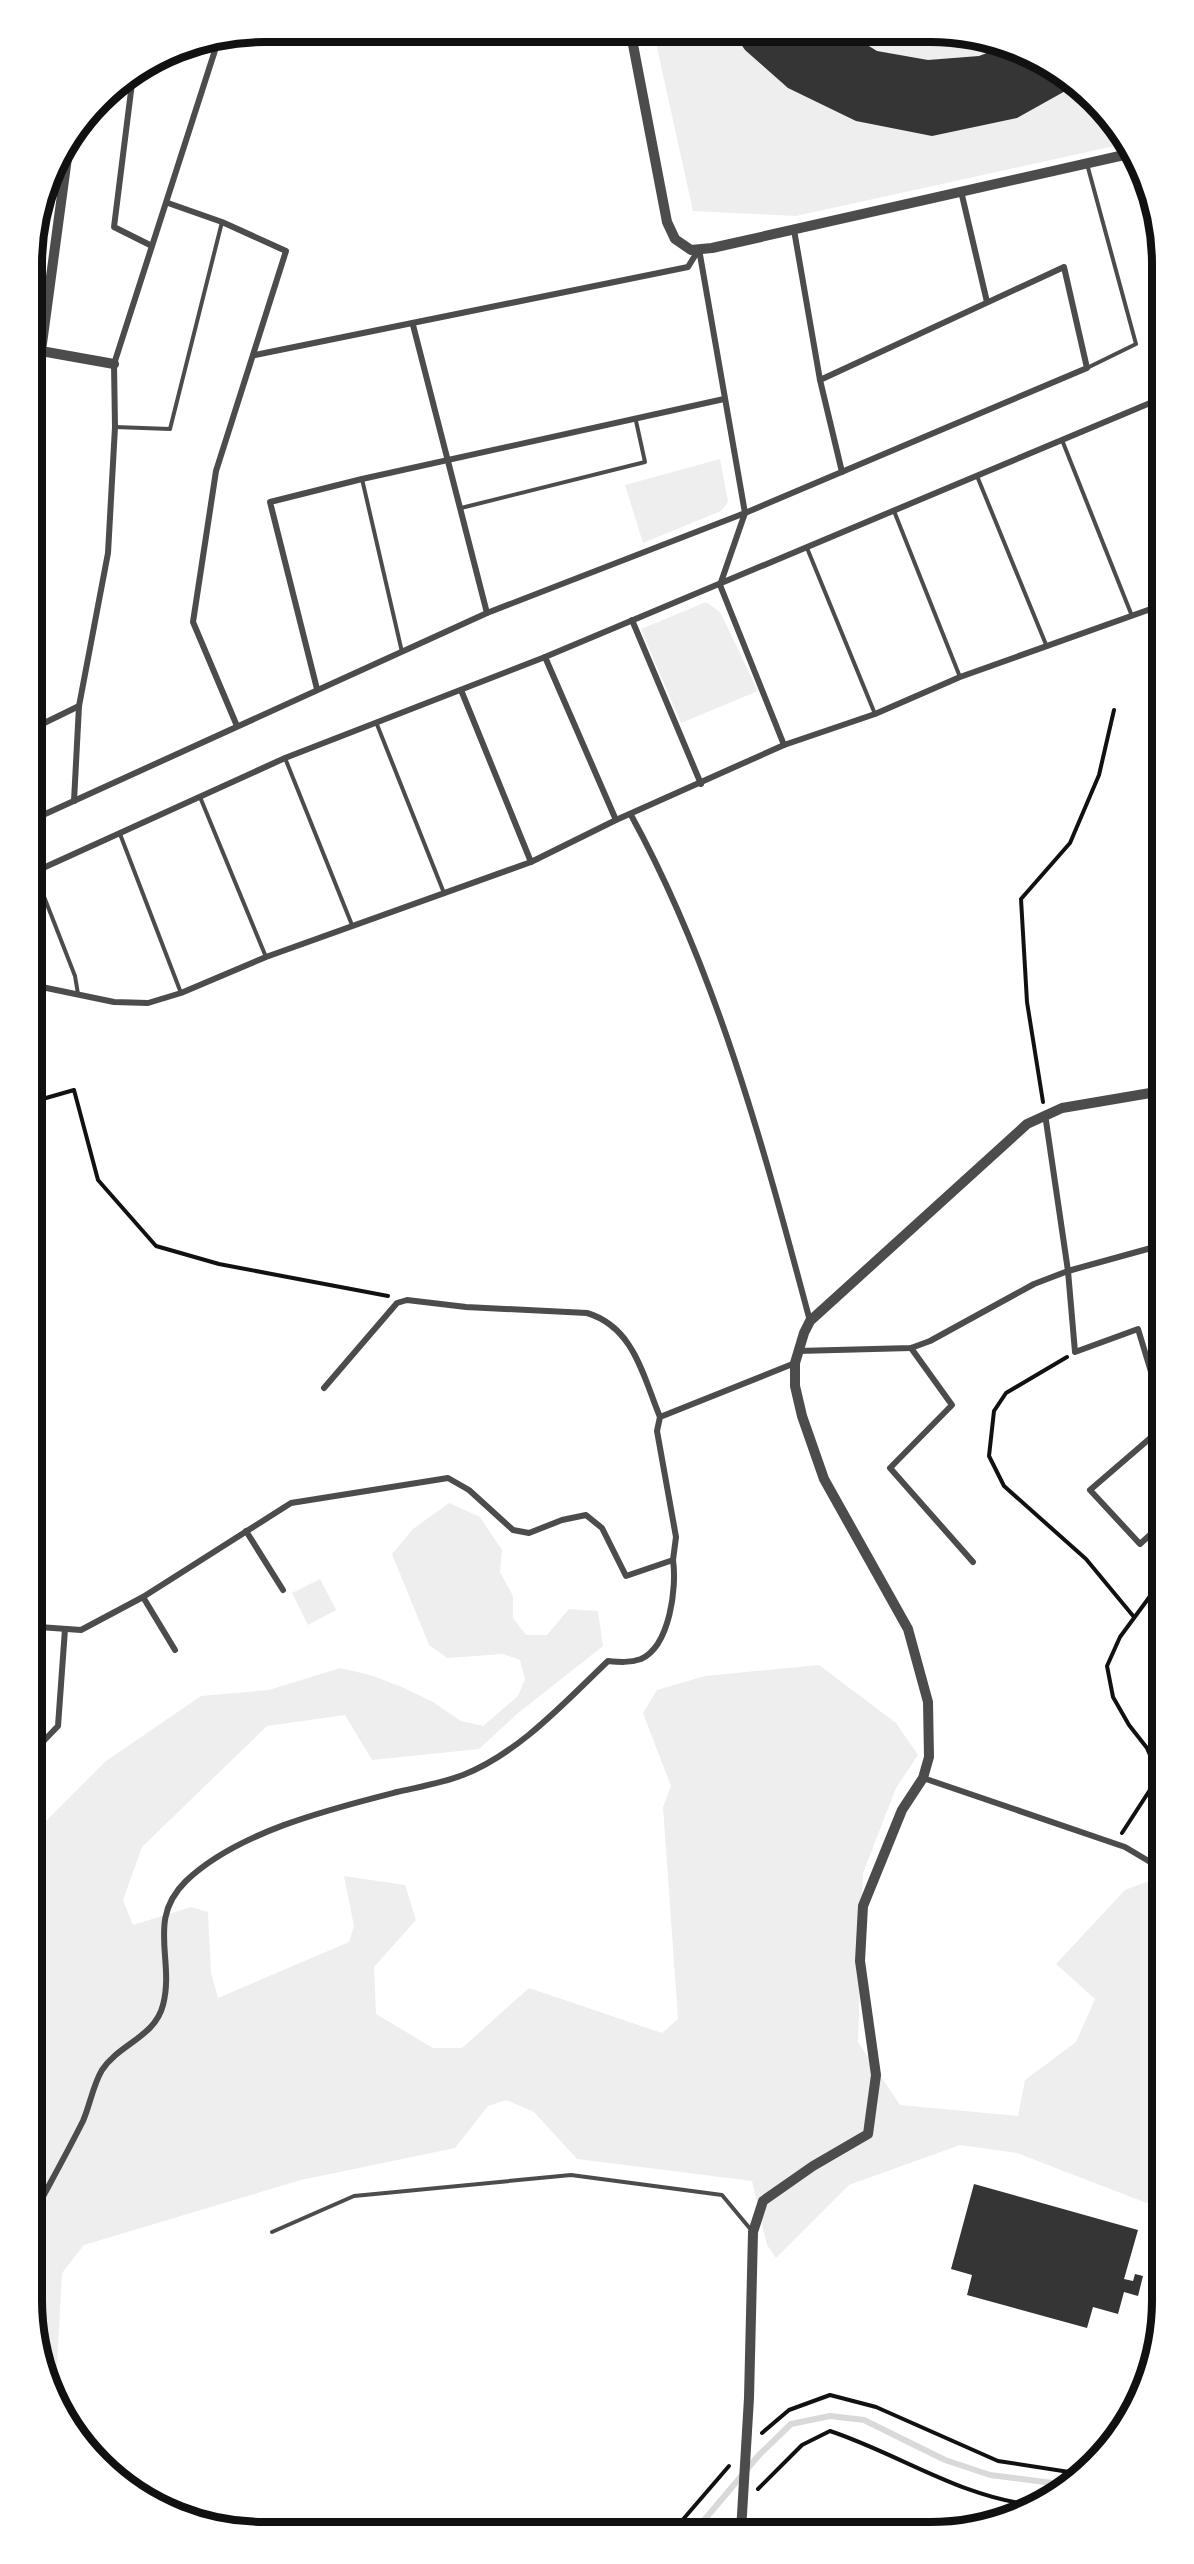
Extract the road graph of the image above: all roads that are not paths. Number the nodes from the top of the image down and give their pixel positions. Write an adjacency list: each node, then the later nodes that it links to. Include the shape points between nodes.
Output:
1 (633, 42): 12 (street, via 667,222 675,239 691,250)
2 (216, 48): 8 (street)
3 (132, 86): 11 (street, via 114,227)
4 (1123, 155): 5 (street)
5 (1087, 163): 7 (street); 19 (lane, via 1136,344)
6 (66, 164): 15 (street)
7 (961, 191): 10 (street); 13 (street)
8 (168, 203): 9 (street); 11 (street)
9 (222, 222): 17 (street, via 286,251); 24 (lane, via 170,429)
10 (794, 230): 12 (street); 20 (street)
11 (150, 245): 18 (street)
12 (699, 249): 14 (street, via 688,267); 21 (street)
13 (987, 302): 19 (street, via 1064,267); 20 (street)
14 (413, 325): 17 (street); 26 (street)
15 (42, 344)
16 (42, 351): 18 (street)
17 (255, 355): 49 (street, via 216,471 193,622)
18 (114, 364): 24 (street)
19 (1087, 368): 27 (street)
20 (820, 380): 27 (street)
21 (724, 399): 23 (street); 32 (street)
22 (1152, 403): 25 (street)
23 (636, 420): 26 (street); 30 (lane, via 645,462)
24 (115, 427): 45 (street, via 108,553)
25 (1062, 440): 28 (street); 37 (lane)
26 (449, 460): 29 (street); 30 (street)
27 (842, 472): 32 (street)
28 (977, 476): 31 (street); 39 (lane)
29 (362, 479): 40 (lane); 43 (street, via 270,502)
30 (460, 508): 36 (street)
31 (894, 511): 33 (street); 42 (lane)
32 (745, 513): 34 (street); 36 (street)
33 (807, 548): 34 (street); 46 (lane)
34 (720, 585): 38 (street); 50 (street)
35 (1152, 608): 37 (street)
36 (487, 613): 40 (street)
37 (1132, 616): 39 (street)
38 (632, 620): 41 (street); 52 (street)
39 (1047, 647): 42 (street)
40 (402, 652): 43 (street)
41 (545, 657): 44 (street); 57 (street)
42 (960, 677): 46 (street)
43 (317, 689): 49 (street)
44 (461, 690): 47 (street); 59 (street)
45 (79, 706): 48 (street); 54 (street)
46 (875, 714): 50 (street)
47 (376, 722): 51 (street); 61 (lane)
48 (42, 724)
49 (237, 726): 54 (street)
50 (784, 745): 52 (street)
51 (285, 758): 53 (street); 63 (lane)
52 (700, 784): 56 (street)
53 (200, 797): 58 (street); 64 (lane)
54 (74, 801): 55 (street)
55 (42, 815)
56 (631, 815): 57 (street); 72 (street, via 662,872 707,982 770,1170)
57 (616, 820): 59 (street)
58 (119, 833): 60 (street); 66 (lane)
59 (531, 862): 61 (street)
60 (42, 868)
61 (444, 893): 63 (street)
62 (42, 894): 67 (lane, via 75,976)
63 (352, 926): 64 (street)
64 (266, 957): 66 (street)
65 (42, 987): 67 (street)
66 (181, 993): 67 (street, via 148,1004)
67 (78, 994)
68 (1152, 1094): 69 (street)
69 (1045, 1114): 71 (street); 72 (street, via 1027,1124)
70 (1152, 1248): 71 (street)
71 (1068, 1271): 73 (street, via 1034,1284); 76 (street, via 1075,1352 1138,1329)
72 (810, 1321): 74 (street)
73 (911, 1348): 74 (street); 83 (street, via 952,1405 890,1468)
74 (798, 1351): 75 (street)
75 (795, 1363): 78 (street); 90 (street, via 795,1386 802,1416 824,1479 908,1629 928,1702 929,1756)
76 (1152, 1375)
77 (324, 1389): 78 (street, via 397,1303 407,1300 586,1313 603,1317 627,1340)
78 (660, 1417): 82 (street, via 657,1431 676,1537)
79 (1152, 1437): 81 (street, via 1089,1490 1140,1544)
80 (246, 1531): 82 (street, via 291,1503 448,1478 469,1490 513,1530 529,1533 586,1515 602,1528 626,1576); 84 (street); 85 (street)
81 (1152, 1533)
82 (673, 1560): 92 (street, via 675,1600 654,1649 633,1661 608,1661 496,1759 462,1776 267,1831 208,1863 186,1881 169,1901 164,1930 163,2006 150,2030 102,2070 84,2119)
83 (973, 1562)
84 (283, 1590)
85 (143, 1597): 87 (street, via 81,1630); 88 (street)
86 (42, 1627): 87 (street)
87 (65, 1629): 89 (street, via 58,1726)
88 (176, 1650)
89 (42, 1743)
90 (923, 1778): 91 (street, via 1114,1844); 94 (street, via 902,1810 863,1906 860,1961 876,2075 868,2134 763,2201)
91 (1152, 1864)
92 (42, 2198)
93 (272, 2232): 94 (lane, via 354,2196 571,2175 722,2195)
94 (753, 2232): 95 (street)
95 (741, 2522)

